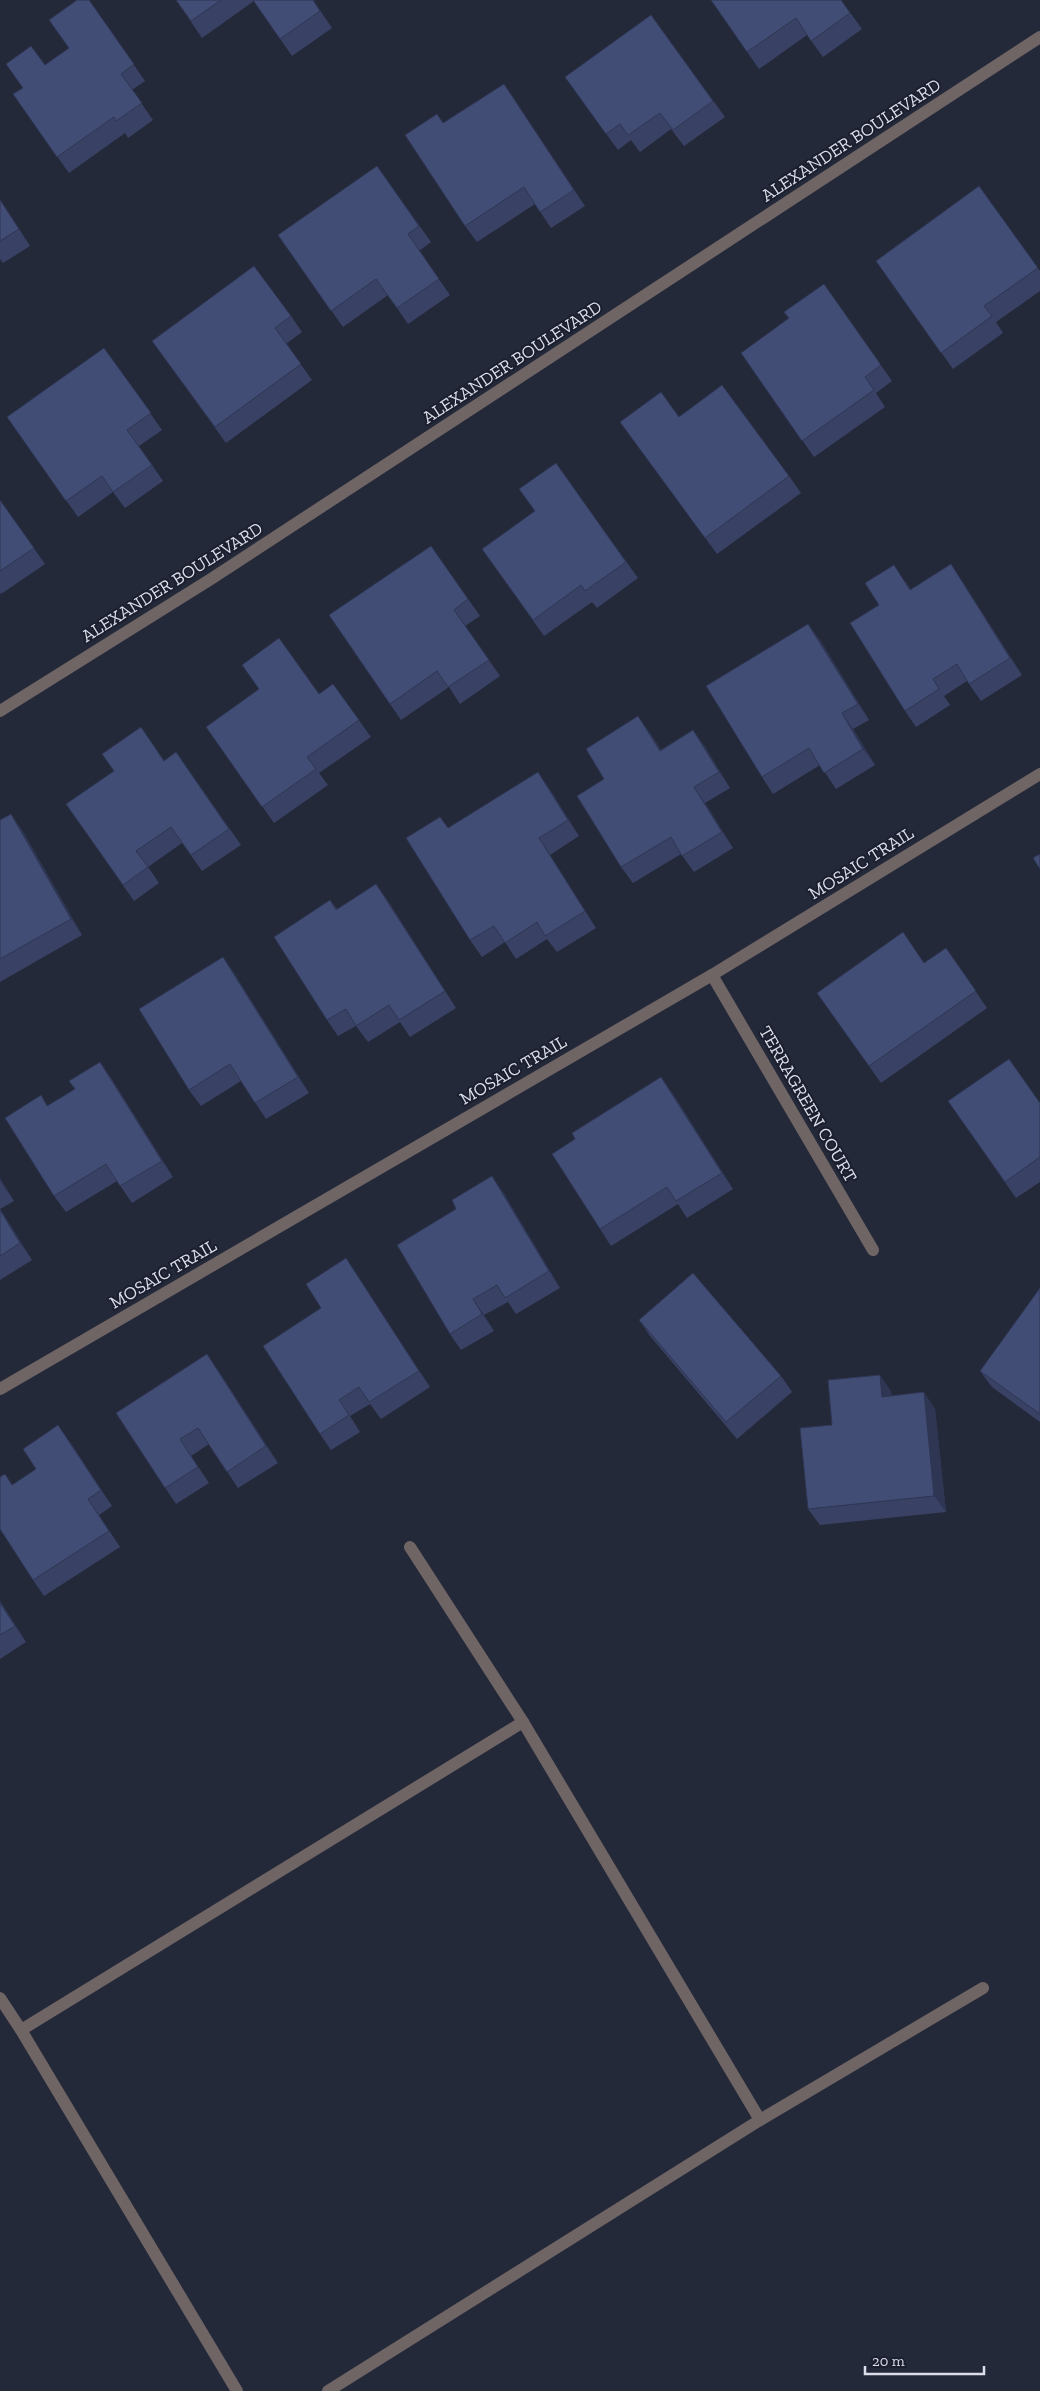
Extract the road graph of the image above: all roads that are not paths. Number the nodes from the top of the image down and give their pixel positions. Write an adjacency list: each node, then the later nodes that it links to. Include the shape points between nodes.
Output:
1 (1040, 37): 2 (street, ALEXANDER BOULEVARD, via 212,579)
2 (0, 711)
3 (1040, 774): 4 (street, MOSAIC TRAIL)
4 (712, 975): 5 (street, TERRAGREEN COURT); 6 (street, MOSAIC TRAIL)
5 (873, 1250)
6 (0, 1389)
7 (410, 1547): 8 (street)
8 (523, 1722): 11 (street); 12 (street)
9 (983, 1988): 12 (street)
10 (0, 1998): 11 (street)
11 (21, 2030): 13 (street)
12 (760, 2120): 14 (street)
13 (237, 2391)
14 (328, 2391)

